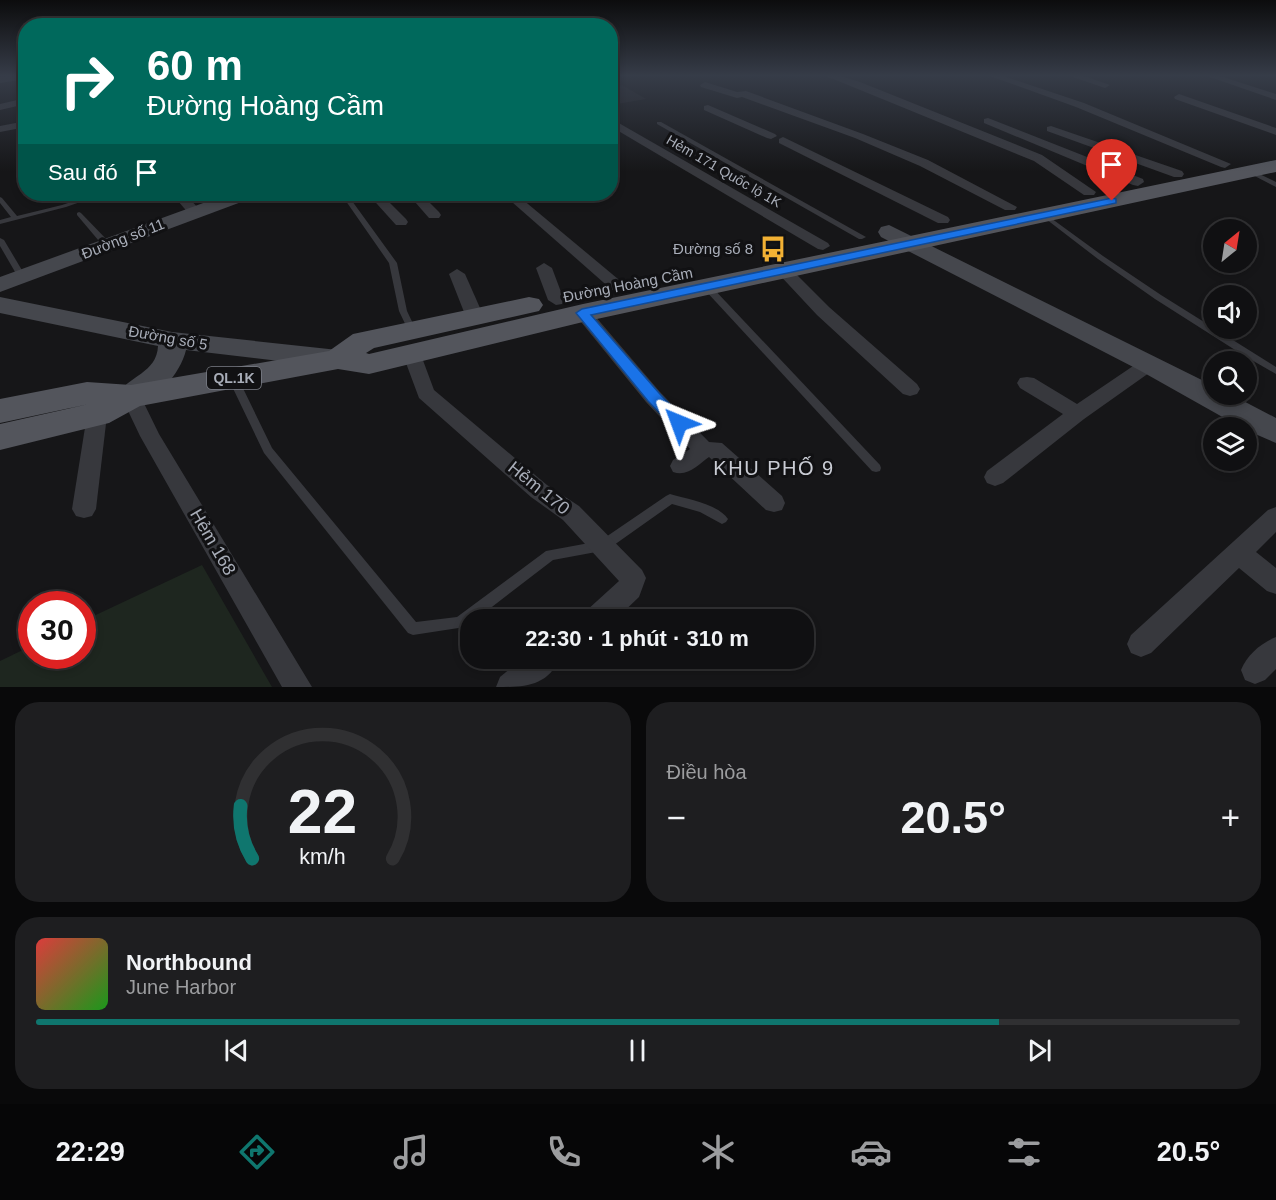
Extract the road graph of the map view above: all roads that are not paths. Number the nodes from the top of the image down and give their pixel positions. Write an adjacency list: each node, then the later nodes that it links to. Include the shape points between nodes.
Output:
1 (708, 108): 37 (street)
2 (783, 108): 31 (street, via 924,163)
3 (916, 108): 22 (street, via 1038,158)
4 (1086, 108): 7 (street)
5 (1101, 108): 7 (street)
6 (1210, 108): 14 (street)
7 (1092, 110): 16 (street)
8 (988, 121): 20 (street)
9 (659, 123): 40 (lane)
10 (18, 126): 12 (street)
11 (618, 126): 44 (street, Hẻm 171 Quốc lộ 1K)
12 (0, 129)
13 (1051, 129): 19 (street)
14 (1276, 132)
15 (1276, 153): 16 (main road, Đường Hoàng Cầm / QL.1K)
16 (1225, 164): 19 (main road, Đường Hoàng Cầm / QL.1K)
17 (1276, 166): 18 (main road, Đường Hoàng Cầm / QL.1K)
18 (1249, 171): 21 (lane); 35 (main road, Đường Hoàng Cầm / QL.1K)
19 (1178, 174): 20 (main road, Đường Hoàng Cầm / QL.1K)
20 (1138, 182): 22 (main road, Đường Hoàng Cầm / QL.1K)
21 (1276, 185)
22 (1089, 192): 31 (main road, Đường Hoàng Cầm / QL.1K)
23 (0, 199): 36 (lane)
24 (75, 201): 36 (lane)
25 (185, 201): 32 (street)
26 (226, 201): 32 (main road, Đường số 11)
27 (349, 201): 57 (lane, via 393,263)
28 (381, 201): 39 (street)
29 (421, 201): 34 (street)
30 (517, 201): 50 (street)
31 (1011, 207): 37 (main road, Đường Hoàng Cầm / QL.1K)
32 (195, 212): 43 (main road, Đường số 11)
33 (79, 214): 43 (lane)
34 (434, 215)
35 (1044, 215): 41 (main road, Đường Hoàng Cầm / QL.1K); 60 (lane, via 1146,291)
36 (15, 218): 38 (lane)
37 (943, 220): 41 (main road, Đường Hoàng Cầm / QL.1K)
38 (0, 222)
39 (401, 222)
40 (862, 237): 41 (main road, Đường Hoàng Cầm / QL.1K); 44 (main road, Đường Hoàng Cầm / QL.1K)
41 (899, 238): 46 (main road, Đường Hoàng Cầm / QL.1K); 59 (main road)
42 (0, 240): 48 (lane)
43 (107, 245): 48 (main road, Đường số 11)
44 (823, 246): 50 (main road, Đường Hoàng Cầm / QL.1K)
45 (544, 268): 52 (street)
46 (783, 270): 51 (main road, Đường Hoàng Cầm / QL.1K); 63 (street)
47 (457, 274): 55 (street)
48 (22, 277): 49 (main road, Đường số 11)
49 (0, 285)
50 (618, 287): 52 (main road, Đường Hoàng Cầm / QL.1K)
51 (708, 287): 54 (main road, Đường Hoàng Cầm / QL.1K); 72 (lane)
52 (556, 300): 55 (main road, Đường Hoàng Cầm / QL.1K)
53 (0, 304): 56 (main road, Đường số 5)
54 (582, 313): 57 (main road, Đường Hoàng Cầm / QL.1K); 70 (street)
55 (475, 317): 57 (main road, Đường Hoàng Cầm / QL.1K)
56 (172, 340): 58 (main road, Đường số 5); 64 (main road, via 173,353 167,367)
57 (412, 342): 58 (main road, Đường Hoàng Cầm / QL.1K, via 369,364); 78 (street, Hẻm 170, via 426,393 538,491 571,513)
58 (338, 359): 61 (main road, Đường Hoàng Cầm / QL.1K)
59 (1149, 364): 66 (street); 68 (main road)
60 (1276, 371)
61 (233, 378): 64 (main road, Đường Hoàng Cầm / QL.1K); 78 (lane, via 268,450 413,629 460,623 550,555)
62 (1027, 383): 66 (street)
63 (910, 389)
64 (131, 396): 65 (main road, Đường Hoàng Cầm / QL.1K, via 87,393); 67 (main road, Đường Hoàng Cầm / QL.1K); 86 (street, Hẻm 168, via 150,436)
65 (0, 411)
66 (1077, 414): 73 (street)
67 (97, 415): 69 (main road, Đường Hoàng Cầm / QL.1K); 75 (street)
68 (1276, 432)
69 (0, 436)
70 (704, 450): 71 (street); 74 (street, via 714,449)
71 (681, 466)
72 (876, 468)
73 (995, 477)
74 (774, 503)
75 (84, 509)
76 (1276, 517): 79 (street)
77 (722, 519): 78 (lane, via 703,508 670,499)
78 (603, 546): 81 (street, Hẻm 170, via 633,578 630,588)
79 (1242, 553): 80 (street); 82 (street)
80 (1276, 583)
81 (607, 609)
82 (1141, 644)
83 (1276, 650): 85 (street)
84 (532, 669): 87 (street)
85 (1255, 670)
86 (297, 687)
87 (510, 687)

